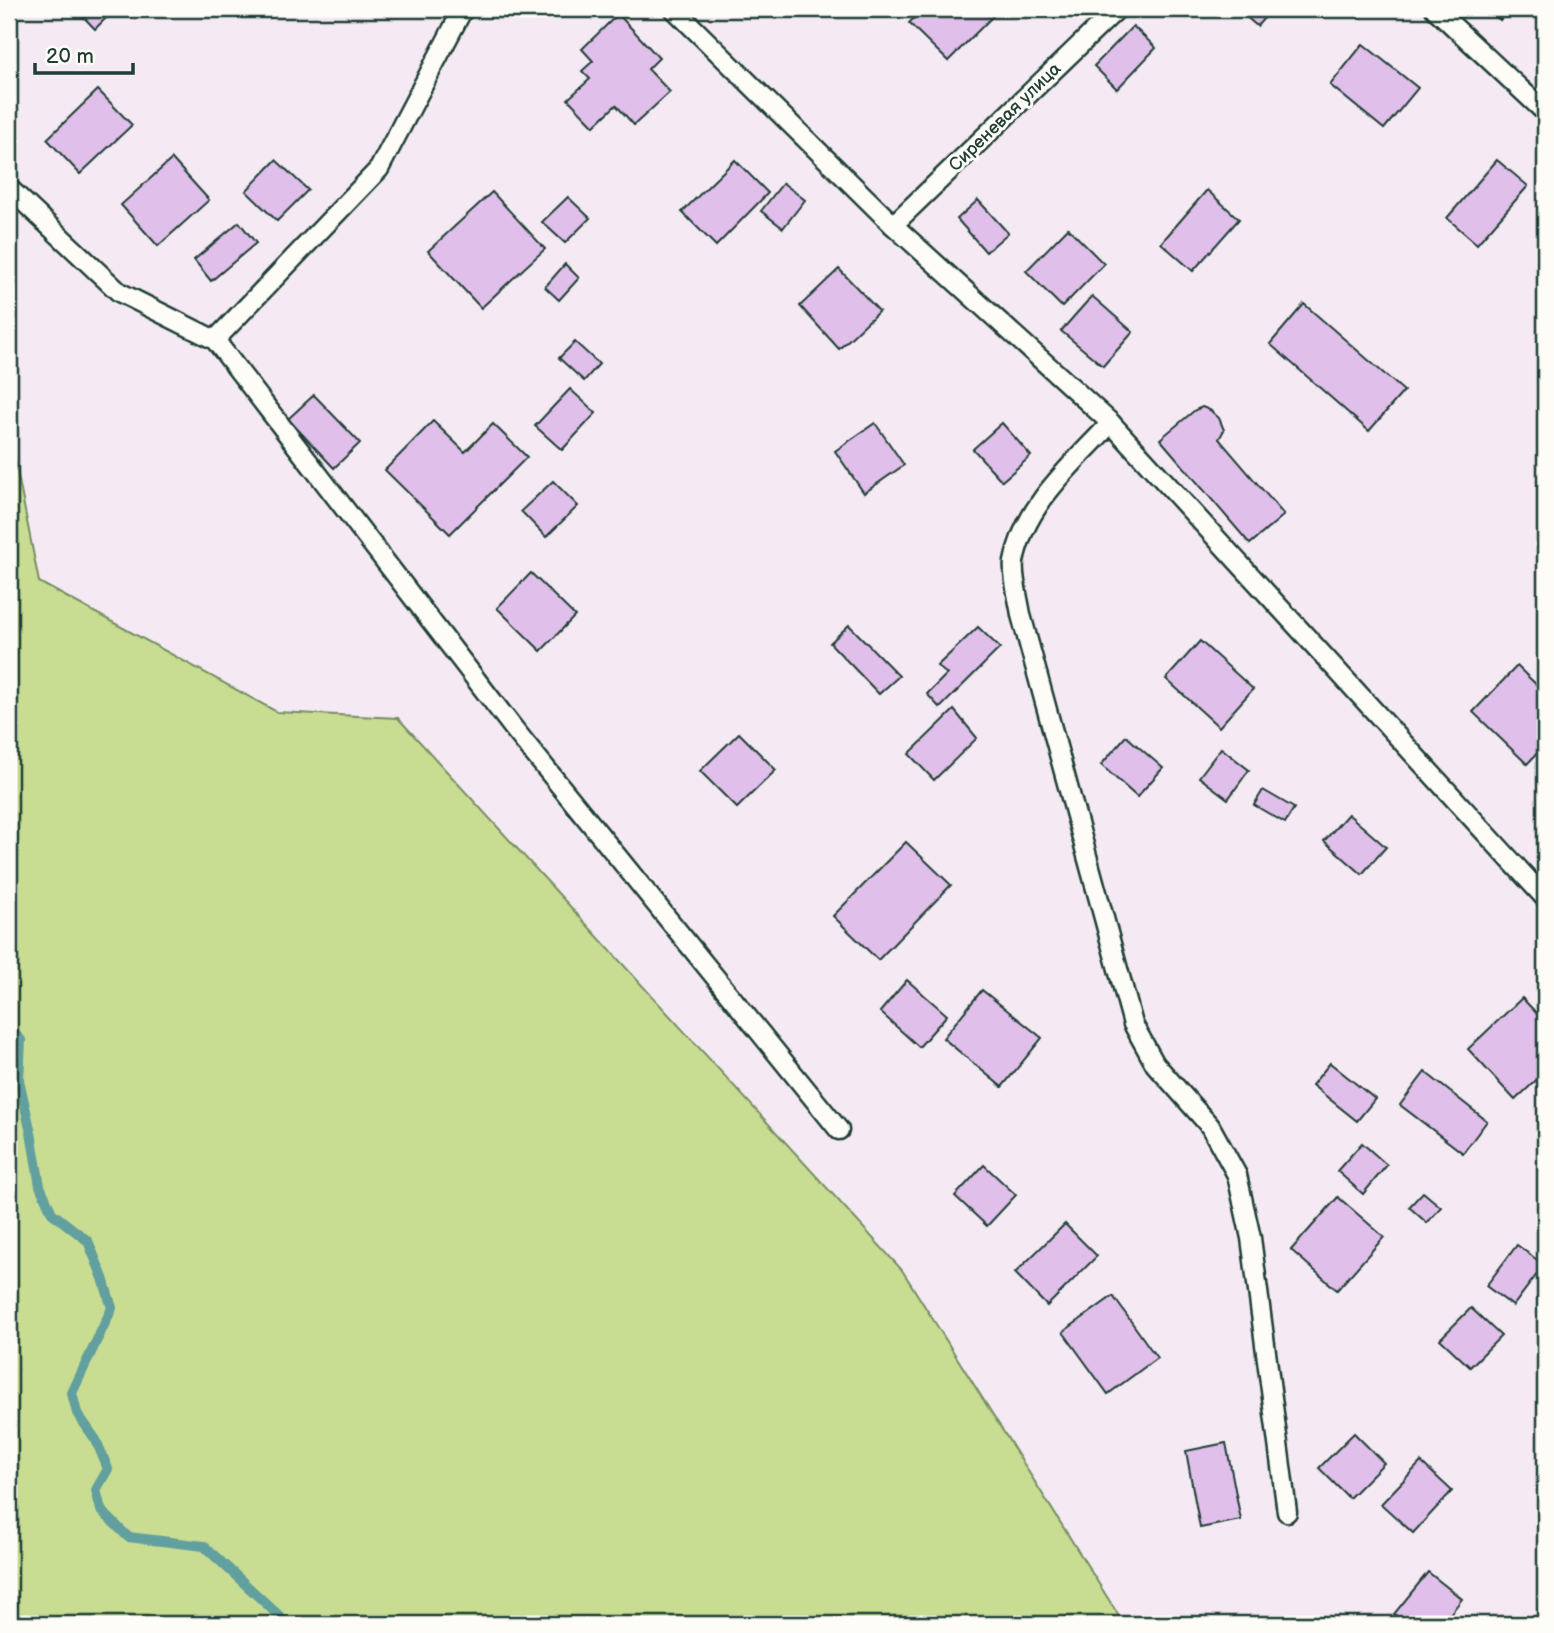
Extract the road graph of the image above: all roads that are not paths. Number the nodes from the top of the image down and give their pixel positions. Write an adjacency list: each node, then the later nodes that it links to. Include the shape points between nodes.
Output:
1 (463, 9): 8 (lane, via 379,169)
2 (674, 9): 7 (lane)
3 (1117, 9): 7 (lane, Сиреневая улица)
4 (1435, 9): 5 (lane)
5 (1545, 112)
6 (9, 188): 8 (lane, via 119,292)
7 (894, 225): 9 (lane)
8 (215, 340): 11 (lane, via 514,729)
9 (1111, 423): 10 (lane); 12 (lane, via 1048,491 1021,538 1014,564 1021,615 1133,1024 1155,1064 1210,1126 1237,1175 1251,1238)
10 (1545, 898)
11 (839, 1130)
12 (1287, 1512)

